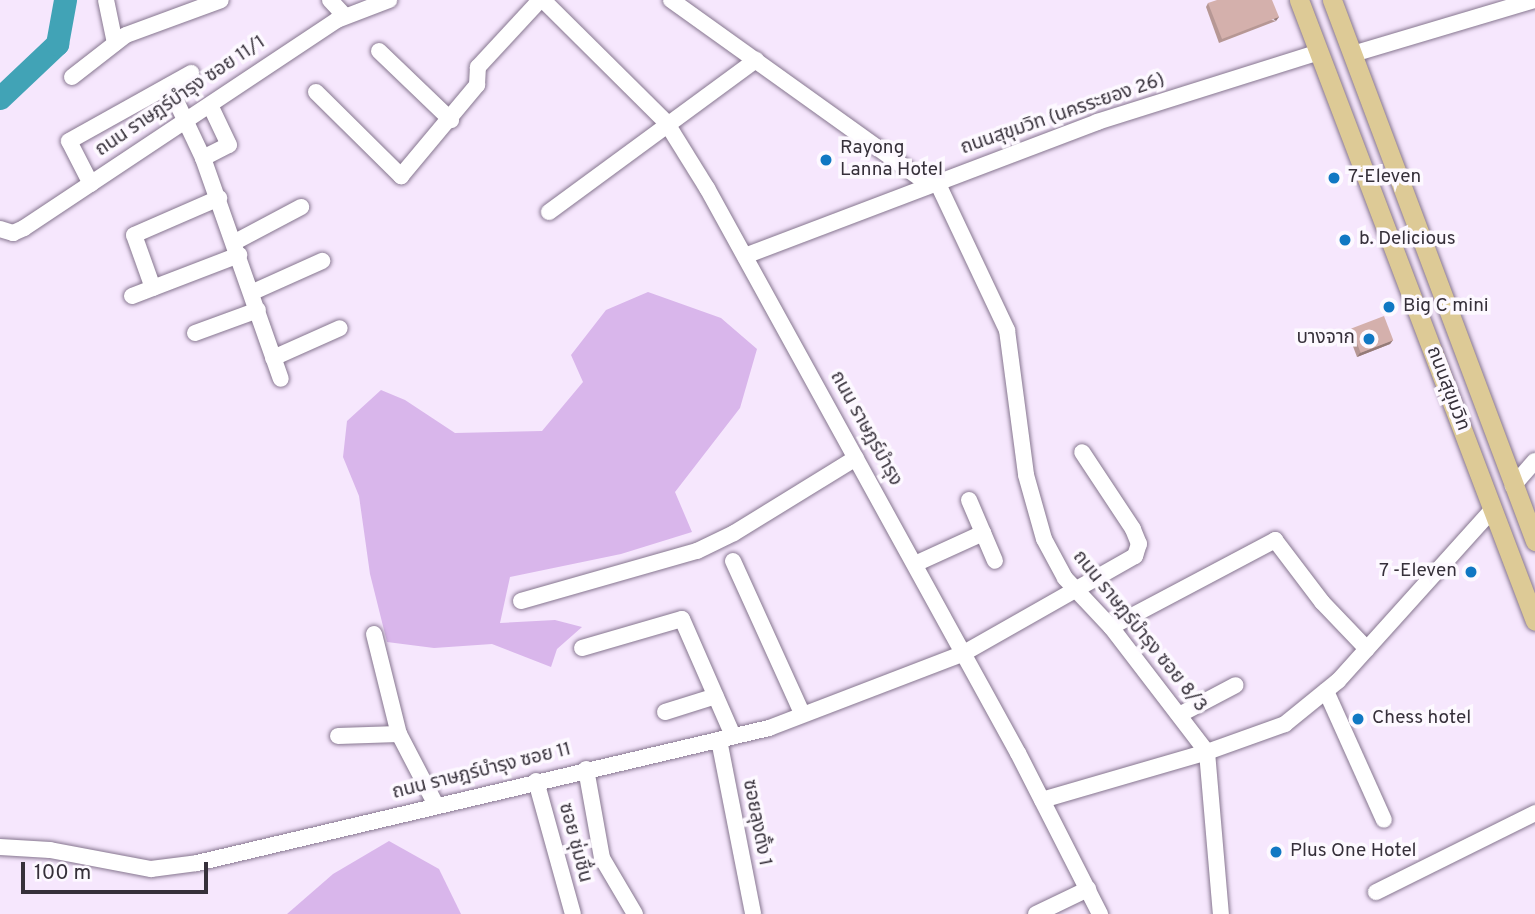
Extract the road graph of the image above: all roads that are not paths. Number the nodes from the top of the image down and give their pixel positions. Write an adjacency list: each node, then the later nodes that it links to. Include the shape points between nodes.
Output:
1 (106, 0): 11 (street)
2 (221, 0): 11 (street, via 141,28)
3 (330, 0): 10 (street)
4 (389, 0): 10 (street, ถนน ราษฎร์บำรุง ซอย 11/1)
5 (542, 0): 21 (street, via 478,67 477,85); 23 (street, ถนน ราษฎร์บำรุง)
6 (671, 0): 15 (street)
7 (1299, 0): 13 (main road, ถนนสุขุมวิท)
8 (1332, 0): 14 (main road, ถนนสุขุมวิท)
9 (1534, 0): 14 (street)
10 (345, 16): 20 (street, ถนน ราษฎร์บำรุง ซอย 11/1, via 263,65)
11 (116, 43): 17 (street)
12 (379, 51): 21 (street)
13 (1319, 52): 25 (street, ถนนสุขุมวิท (นครระยอง 26), via 1097,122); 47 (main road, ถนนสุขุมวิท)
14 (1353, 54): 45 (main road, ถนนสุขุมวิท)
15 (756, 60): 23 (street); 25 (street)
16 (191, 73): 18 (street)
17 (72, 77)
18 (169, 86): 22 (street); 26 (street, via 69,141)
19 (316, 92): 21 (street, via 401,176)
20 (210, 106): 22 (street, ถนน ราษฎร์บำรุง ซอย 11/1); 24 (street, via 229,145)
21 (451, 120)
22 (187, 122): 24 (street); 26 (street, ถนน ราษฎร์บำรุง ซอย 11/1)
23 (666, 122): 29 (street); 32 (street, ถนน ราษฎร์บำรุง)
24 (203, 158): 27 (street)
25 (933, 183): 32 (street, ถนนสุขุมวิท (นครระยอง 26)); 53 (street, ถนน ราษฎร์บำรุง ซอย 8/3, via 1007,330 1030,496 1049,549)
26 (91, 184): 30 (street, ถนน ราษฎร์บำรุง ซอย 11/1, via 17,232)
27 (219, 198): 31 (street); 34 (street, via 134,236)
28 (301, 207): 31 (street)
29 (549, 212)
30 (0, 229)
31 (237, 249): 34 (street); 35 (street)
32 (745, 256): 43 (street, ถนน ราษฎร์บำรุง)
33 (323, 261): 35 (street)
34 (153, 288): 36 (street)
35 (253, 292): 37 (street)
36 (132, 296)
37 (258, 310): 39 (street); 40 (street)
38 (340, 328): 40 (street)
39 (195, 333)
40 (273, 358): 41 (street)
41 (281, 379)
42 (1082, 452): 53 (street, ถนน ราษฎร์บำรุง ซอย 11, via 1139,544 1135,556)
43 (856, 458): 52 (street, ถนน ราษฎร์บำรุง); 54 (street, via 698,551)
44 (1535, 461): 45 (street)
45 (1513, 486): 49 (main road, ถนนสุขุมวิท)
46 (969, 500): 48 (street)
47 (1493, 509): 55 (main road, ถนนสุขุมวิท); 59 (street)
48 (983, 533): 51 (street); 52 (street)
49 (1534, 533)
50 (733, 561): 65 (street)
51 (995, 561)
52 (915, 564): 60 (street, ถนน ราษฎร์บำรุง)
53 (1075, 589): 56 (street, ถนน ราษฎร์บำรุง ซอย 8/3); 60 (street, ถนน ราษฎร์บำรุง ซอย 11)
54 (521, 601)
55 (1535, 621)
56 (1111, 627): 59 (street, via 1275,540 1305,582); 66 (street, ถนน ราษฎร์บำรุง ซอย 8/3)
57 (374, 634): 67 (street)
58 (582, 648): 63 (street, ซอยลุงตั้ง 1, via 682,619)
59 (1367, 649): 62 (street)
60 (964, 653): 65 (street, ถนน ราษฎร์บำรุง ซอย 11); 73 (street, ถนน ราษฎร์บำรุง)
61 (1236, 685): 66 (street)
62 (1326, 691): 70 (street, via 1285,724); 76 (street)
63 (716, 696): 64 (street); 69 (street, ซอยลุงตั้ง 1)
64 (665, 712)
65 (802, 713): 69 (street, ถนน ราษฎร์บำรุง ซอย 11)
66 (1179, 715): 70 (street, ถนน ราษฎร์บำรุง ซอย 8/3)
67 (399, 734): 68 (street); 74 (street)
68 (338, 736)
69 (726, 738): 71 (street, ถนน ราษฎร์บำรุง ซอย 11); 82 (street, ซอยลุงตั้ง 1)
70 (1207, 752): 73 (street); 85 (street)
71 (586, 769): 72 (street, ถนน ราษฎร์บำรุง ซอย 11); 81 (street, via 603,858)
72 (536, 781): 74 (street, ถนน ราษฎร์บำรุง ซอย 11); 80 (street, ซอย ชุ่มชื่น)
73 (1042, 800): 78 (street, ถนน ราษฎร์บำรุง)
74 (436, 805): 77 (street, ถนน ราษฎร์บำรุง ซอย 11, via 197,863 150,869 50,850)
75 (1535, 813): 79 (street)
76 (1384, 820)
77 (0, 847)
78 (1088, 889): 83 (street); 84 (street, ถนน ราษฎร์บำรุง)
79 (1376, 892)
80 (573, 914)
81 (635, 914)
82 (753, 914)
83 (1036, 914)
84 (1100, 914)
85 (1221, 914)

